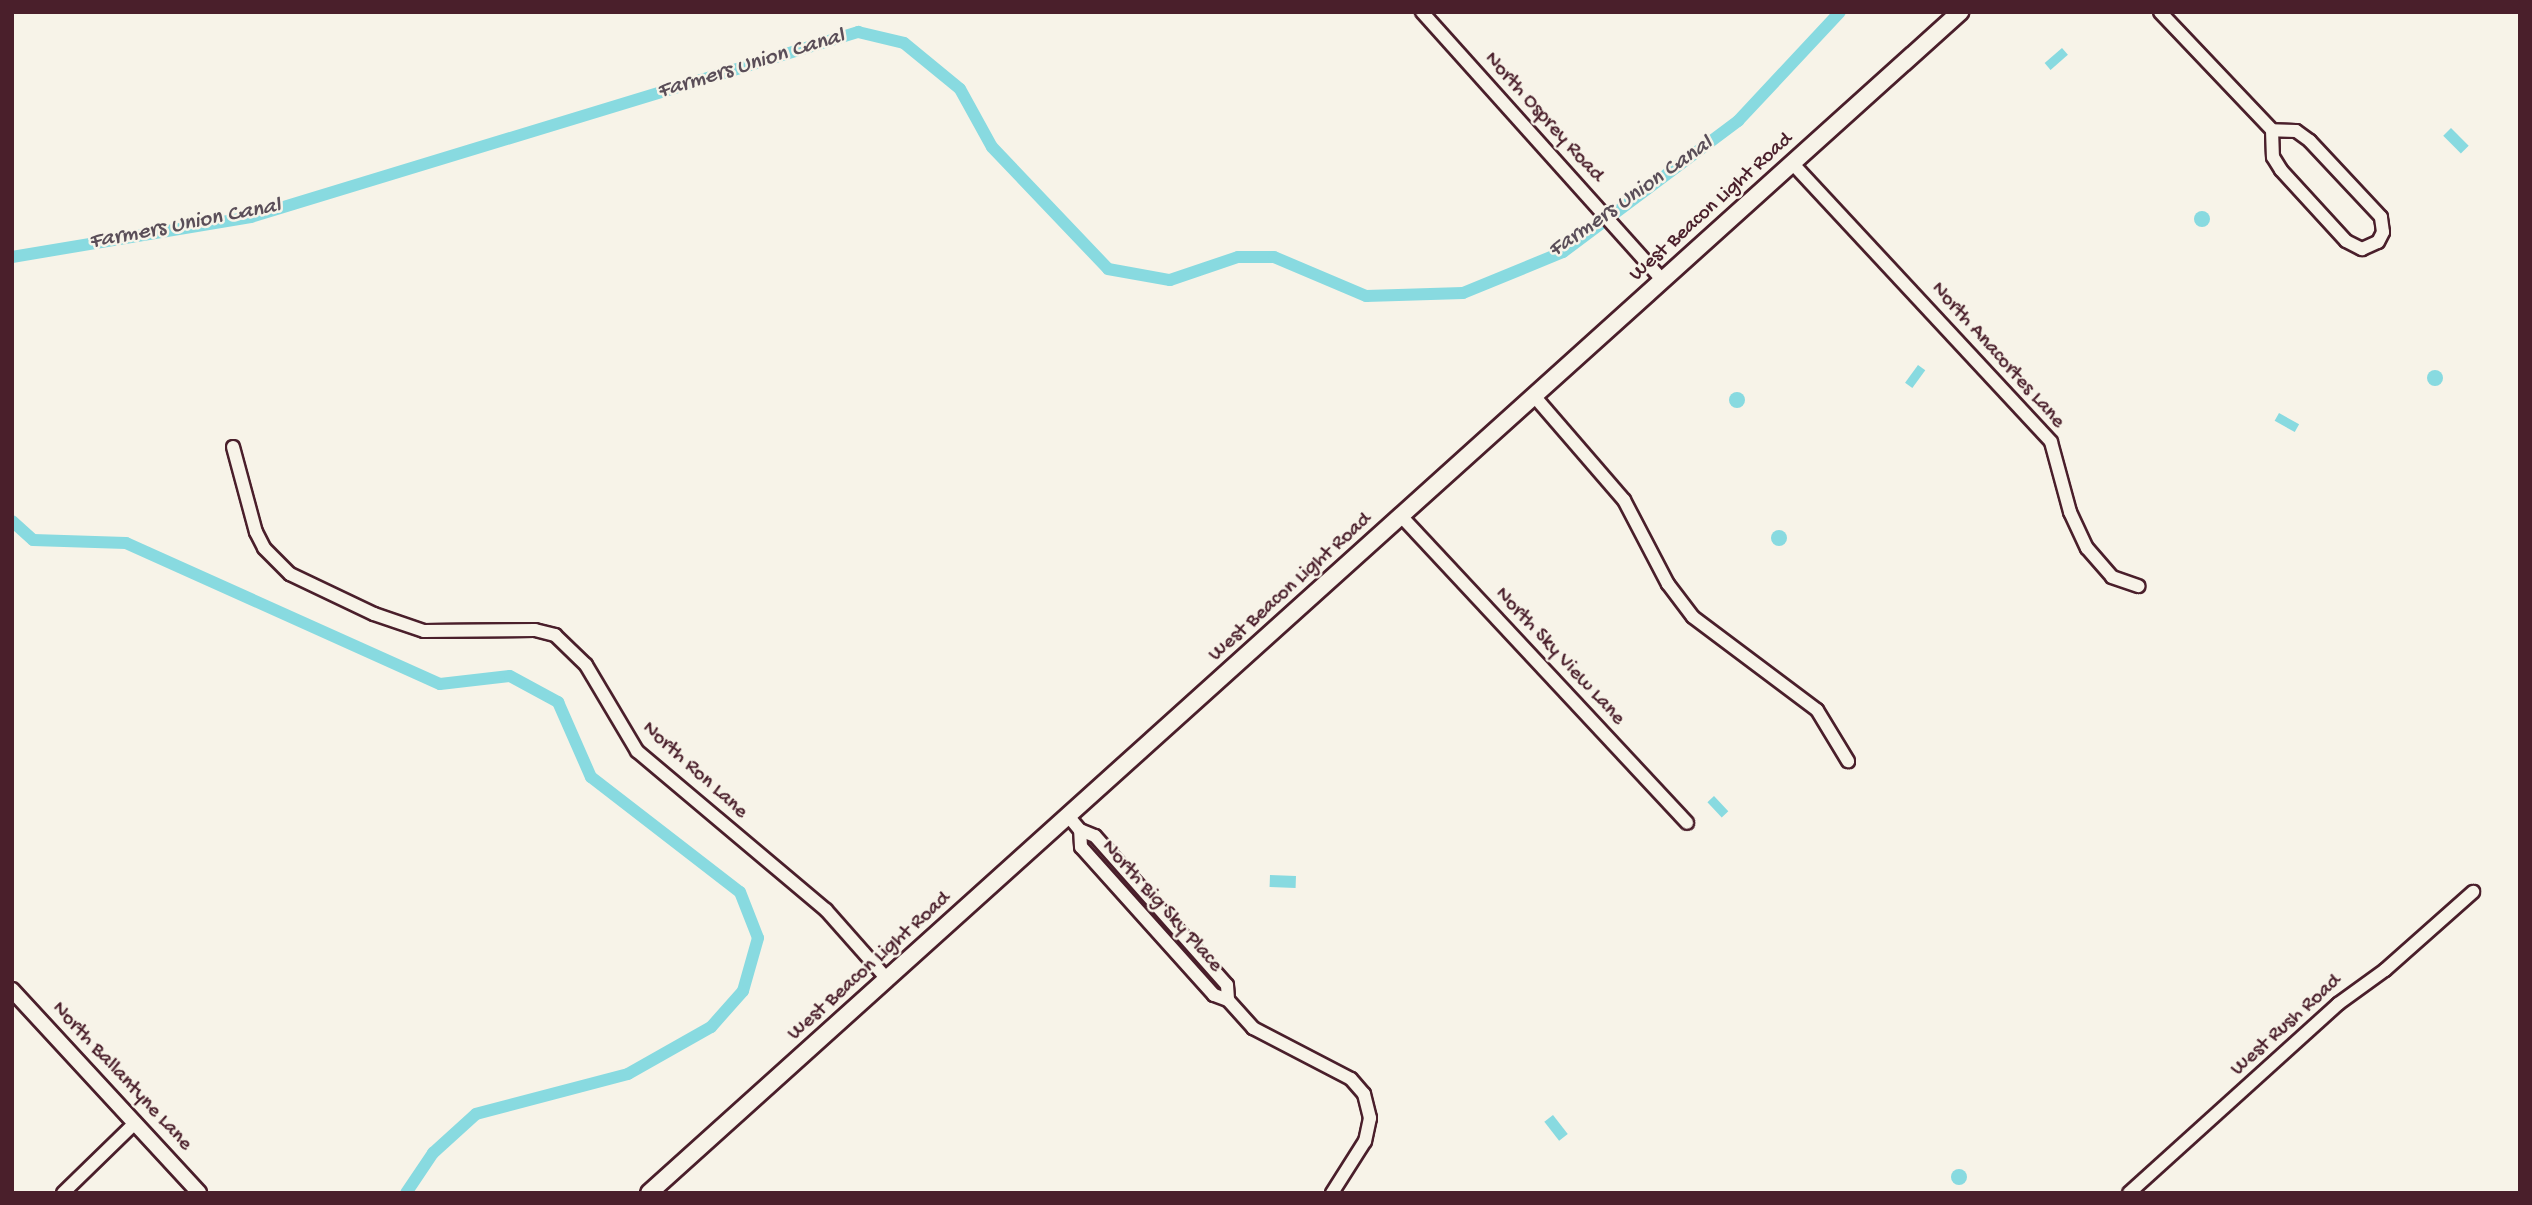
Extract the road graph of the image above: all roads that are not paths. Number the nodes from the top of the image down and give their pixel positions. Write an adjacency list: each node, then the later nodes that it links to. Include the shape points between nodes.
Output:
1 (1422, 12): 6 (street, North Osprey Road)
2 (1960, 12): 5 (main road, West Beacon Light Road)
3 (2160, 12): 4 (street)
4 (2272, 130): 4 (street, via 2273,157 2281,170 2346,241 2362,249 2378,242 2383,232 2381,217 2310,141 2296,131)
5 (1793, 164): 6 (main road, West Beacon Light Road); 10 (street, North Anacortes Lane, via 2051,442 2070,512 2087,548 2112,577)
6 (1663, 281): 7 (main road, West Beacon Light Road)
7 (1535, 397): 9 (main road, West Beacon Light Road); 11 (street, via 1624,500 1668,584 1693,617 1817,710)
8 (233, 447): 15 (street, North Ron Lane, via 256,532 264,548 290,575 374,614 424,631 535,630 555,635 586,665 637,751 826,911)
9 (1402, 517): 12 (main road, West Beacon Light Road); 13 (street, North Sky View Lane)
10 (2138, 586)
11 (1848, 761)
12 (1069, 817): 15 (main road, West Beacon Light Road); 21 (street, North Big Sky Place, via 1080,830 1081,847 1214,995 1228,1000 1253,1028 1351,1079 1364,1094 1370,1118 1365,1141)
13 (1687, 823)
14 (2473, 892): 22 (street, West Rush Road, via 2385,970 2338,1004)
15 (887, 979): 20 (main road, West Beacon Light Road)
16 (12, 990): 17 (street, North Ballantyne Lane)
17 (135, 1123): 18 (street); 19 (street, North Ballantyne Lane)
18 (63, 1193)
19 (199, 1193)
20 (649, 1193)
21 (1332, 1193)
22 (2129, 1193)

